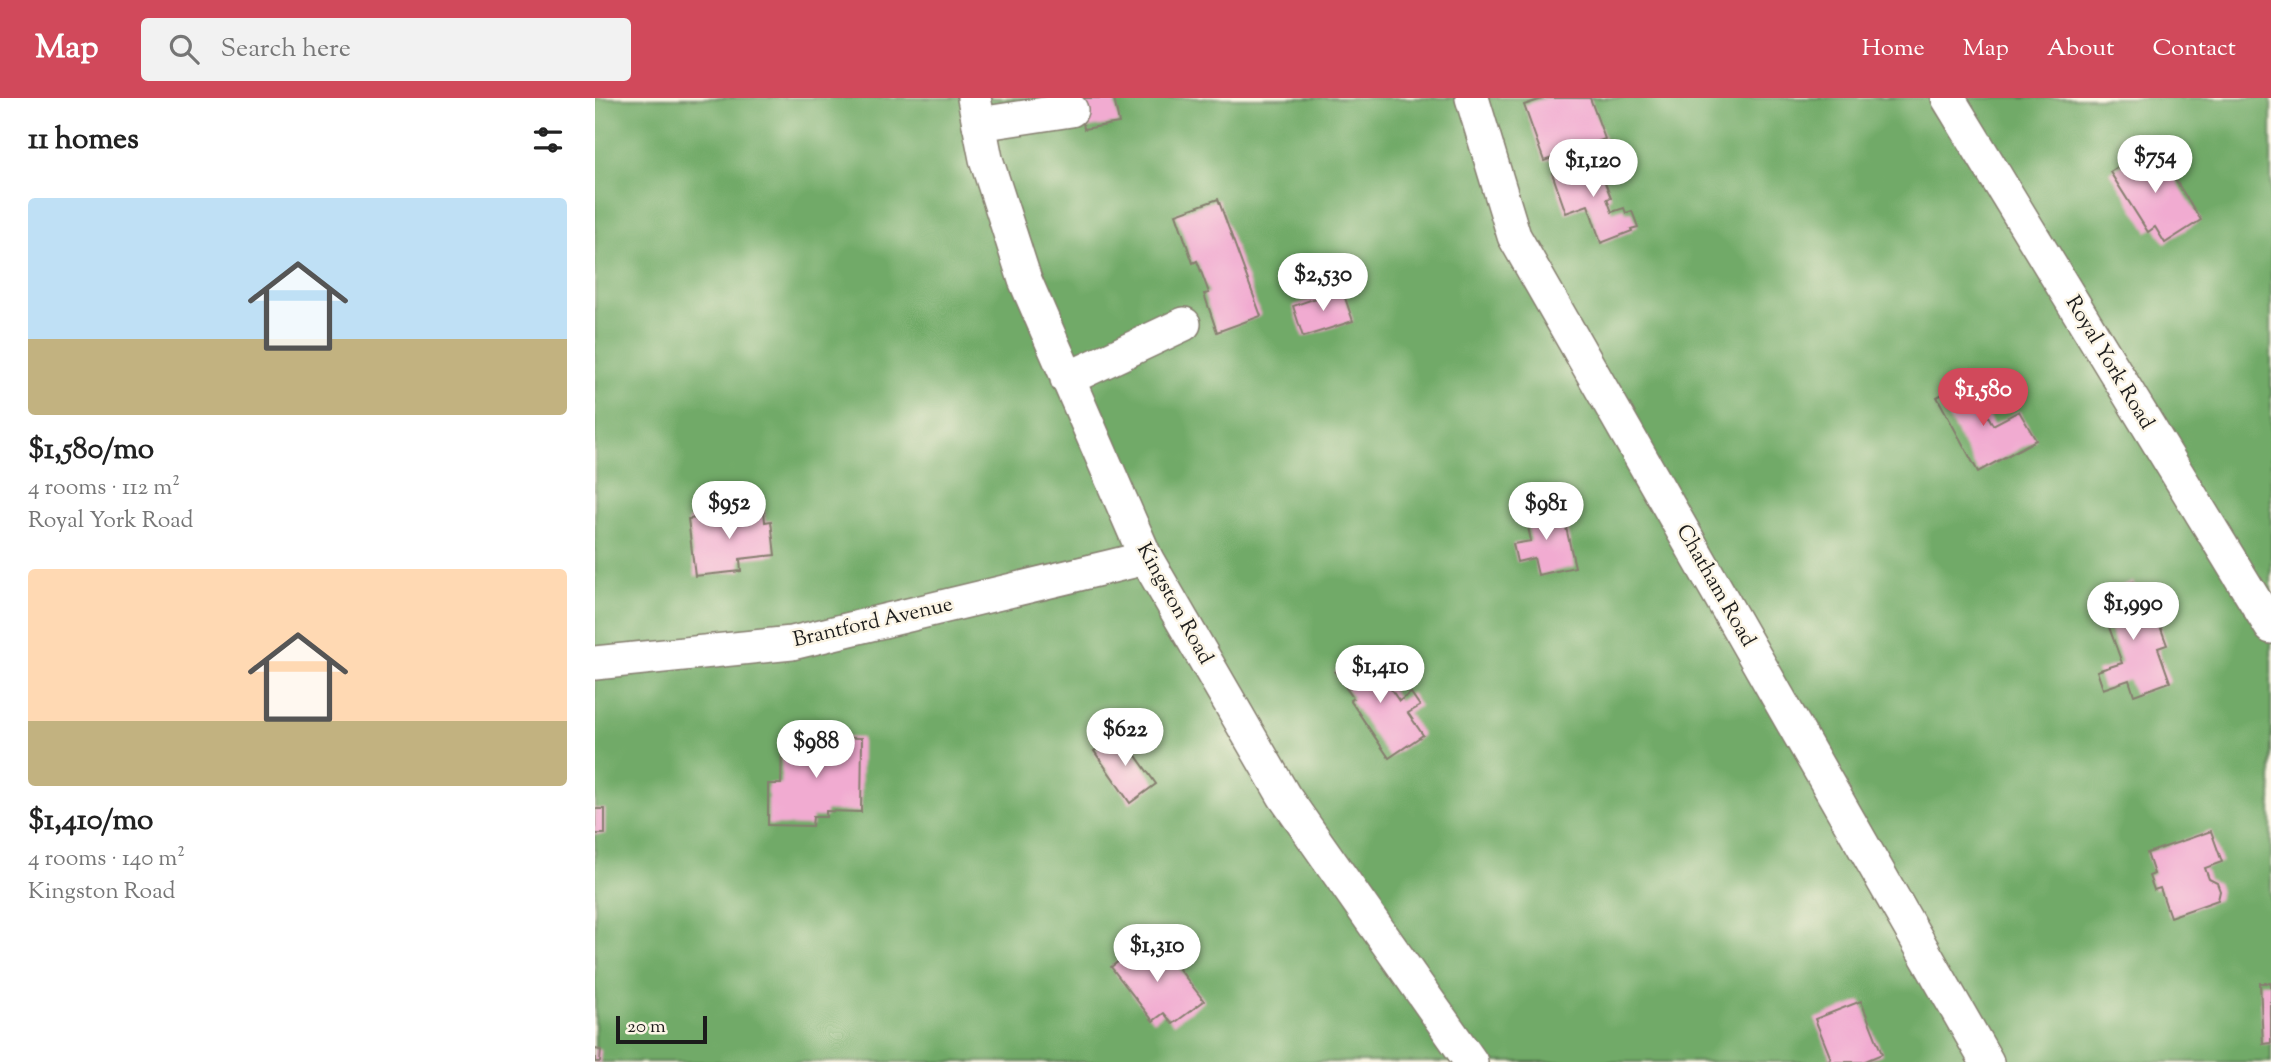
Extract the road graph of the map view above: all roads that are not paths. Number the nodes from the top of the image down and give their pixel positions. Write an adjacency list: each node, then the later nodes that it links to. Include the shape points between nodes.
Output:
1 (1472, 98): 11 (street, Chatham Road, via 1514,236)
2 (1948, 98): 8 (street, Royal York Road)
3 (1071, 110): 4 (street)
4 (976, 111): 6 (street, Kingston Road, via 1024,280)
5 (1184, 324): 6 (street)
6 (1067, 379): 7 (street, Kingston Road)
7 (1146, 558): 9 (street, Brantford Avenue, via 792,643); 10 (street, Kingston Road, via 1284,796)
8 (2271, 627)
9 (595, 663)
10 (1471, 1062)
11 (1987, 1062)

